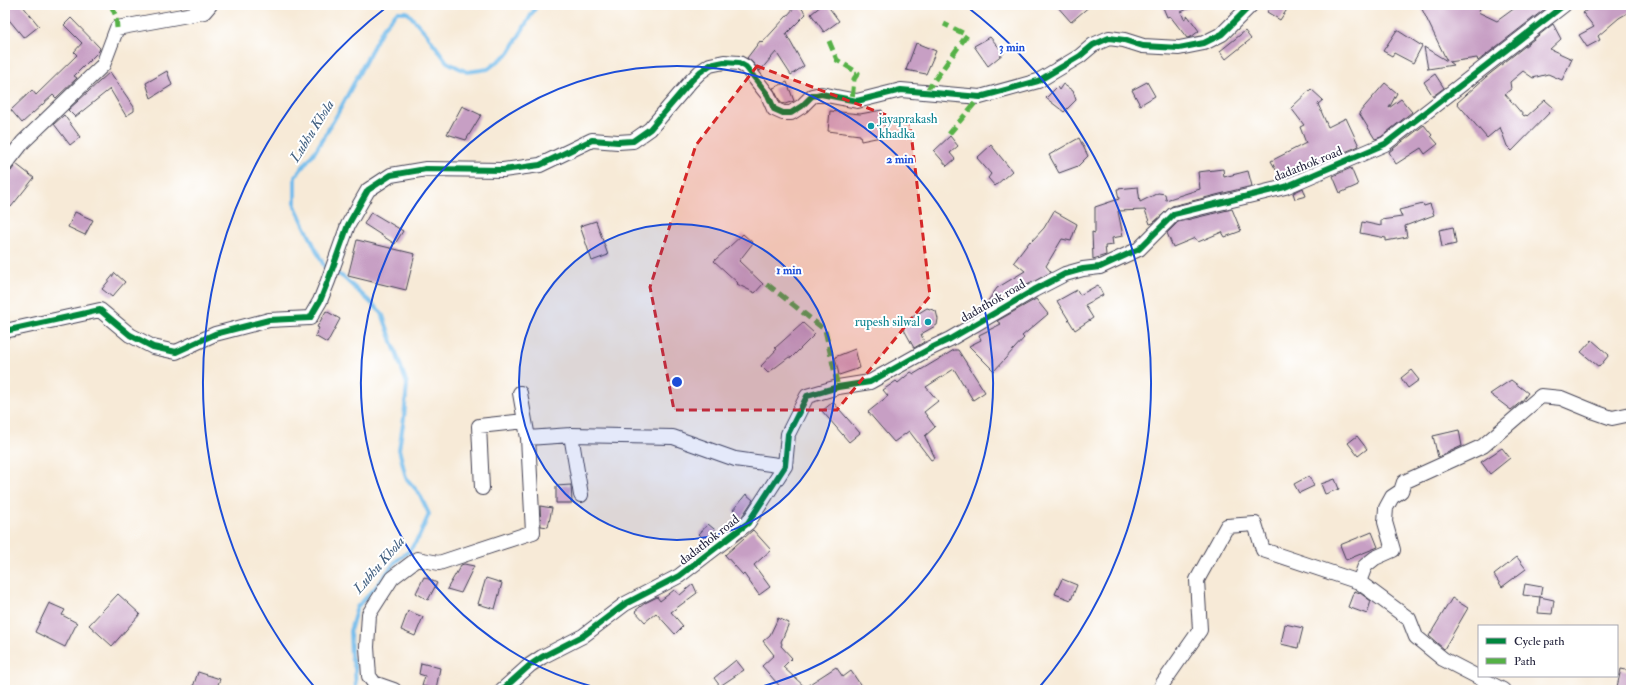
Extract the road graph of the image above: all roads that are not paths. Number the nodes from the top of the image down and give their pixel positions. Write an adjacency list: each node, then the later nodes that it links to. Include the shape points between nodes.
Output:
1 (210, 5): 4 (street, via 204,12 117,28 103,65 23,142)
2 (1251, 5): 5 (street, via 1222,34 1204,43 1179,48 1143,46 1109,38 1093,45 1080,56 1038,81 980,97 901,90 857,101 822,94 812,96 791,113 783,113 774,109 768,95 746,67 739,63 724,62 710,65 691,81 650,129 633,141 592,140 540,165 503,170 426,169 391,175 368,190 348,224 335,264 310,318 269,320 222,332 176,352 153,347 130,335 100,310)
3 (1564, 5): 11 (street, dadathok road, via 1385,144 1285,187 1174,214 1140,249 1100,267 1065,274 870,382 838,387 807,396 788,434)
4 (5, 164)
5 (5, 331)
6 (520, 393): 8 (street)
7 (1631, 414): 14 (street, via 1612,418 1560,398 1541,396 1483,446 1404,482 1401,491 1392,497 1386,508 1385,522 1393,550 1365,566)
8 (525, 421): 10 (street); 12 (street, via 479,426)
9 (571, 435): 10 (street); 11 (street, via 673,437 736,459); 13 (street)
10 (528, 438): 15 (street, via 533,532 439,563 418,559 392,578 369,614 369,676 374,683)
11 (785, 466): 16 (street, dadathok road, via 748,523 679,576 625,604 583,636 542,656)
12 (482, 488)
13 (580, 495)
14 (1359, 582): 17 (street, via 1263,550 1255,524 1227,526 1197,580 1200,630); 18 (street, via 1409,619 1416,637 1443,659)
15 (394, 690)
16 (502, 690)
17 (1160, 690)
18 (1503, 690)

